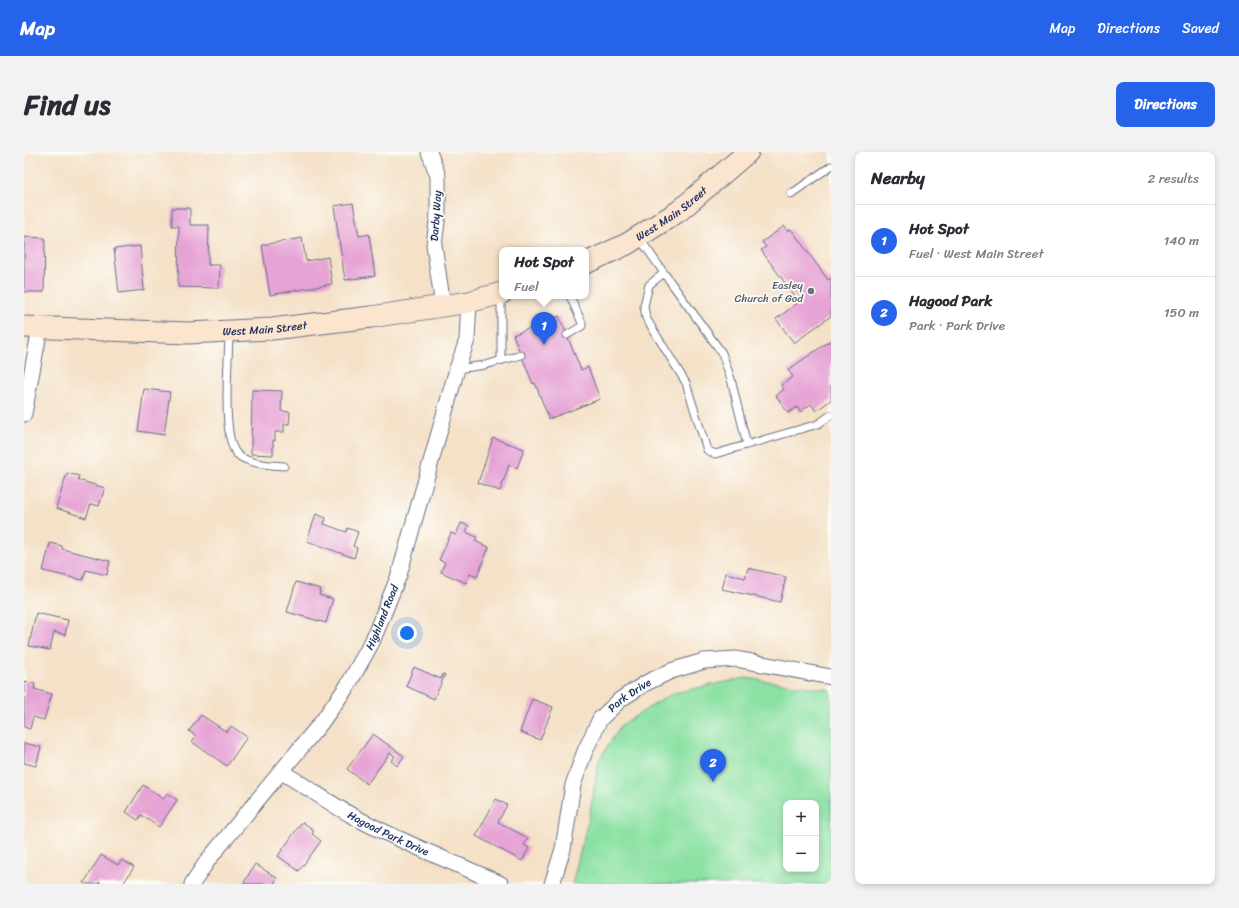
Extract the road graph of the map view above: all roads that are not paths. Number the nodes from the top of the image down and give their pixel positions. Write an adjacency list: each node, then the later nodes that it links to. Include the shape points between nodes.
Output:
1 (429, 152): 12 (street, Darby Way, via 438,176 438,214 434,245)
2 (748, 152): 5 (main road, West Main Street, via 679,211)
3 (831, 166): 4 (lane)
4 (791, 194)
5 (639, 237): 6 (main road, West Main Street); 7 (lane)
6 (589, 262)
7 (664, 273): 21 (lane, via 722,353); 21 (lane, via 649,285 644,306 646,318 686,383 707,450 715,454)
8 (499, 294): 11 (main road, West Main Street)
9 (502, 299): 17 (lane)
10 (571, 299): 15 (lane, via 582,326)
11 (469, 302): 12 (main road, West Main Street); 18 (street, Highland Road, via 467,340)
12 (443, 306): 14 (main road, West Main Street, via 287,328)
13 (32, 328): 14 (main road, West Main Street, via 188,333); 19 (street)
14 (229, 331): 22 (lane, via 227,422 230,441 237,454 252,462)
15 (567, 335)
16 (521, 355): 17 (lane)
17 (500, 360): 18 (lane)
18 (457, 369): 24 (street, Highland Road, via 399,575 372,642 348,684)
19 (24, 414)
20 (831, 415): 21 (lane, via 818,424)
21 (747, 445)
22 (284, 466)
23 (831, 677): 27 (street, Park Drive, via 736,659 704,661 672,671 621,699 600,719 584,751 573,785 563,849)
24 (282, 772): 25 (street, Highland Road, via 208,860); 26 (street, Hagood Park Drive, via 351,815)
25 (192, 884)
26 (501, 884)
27 (552, 884)

